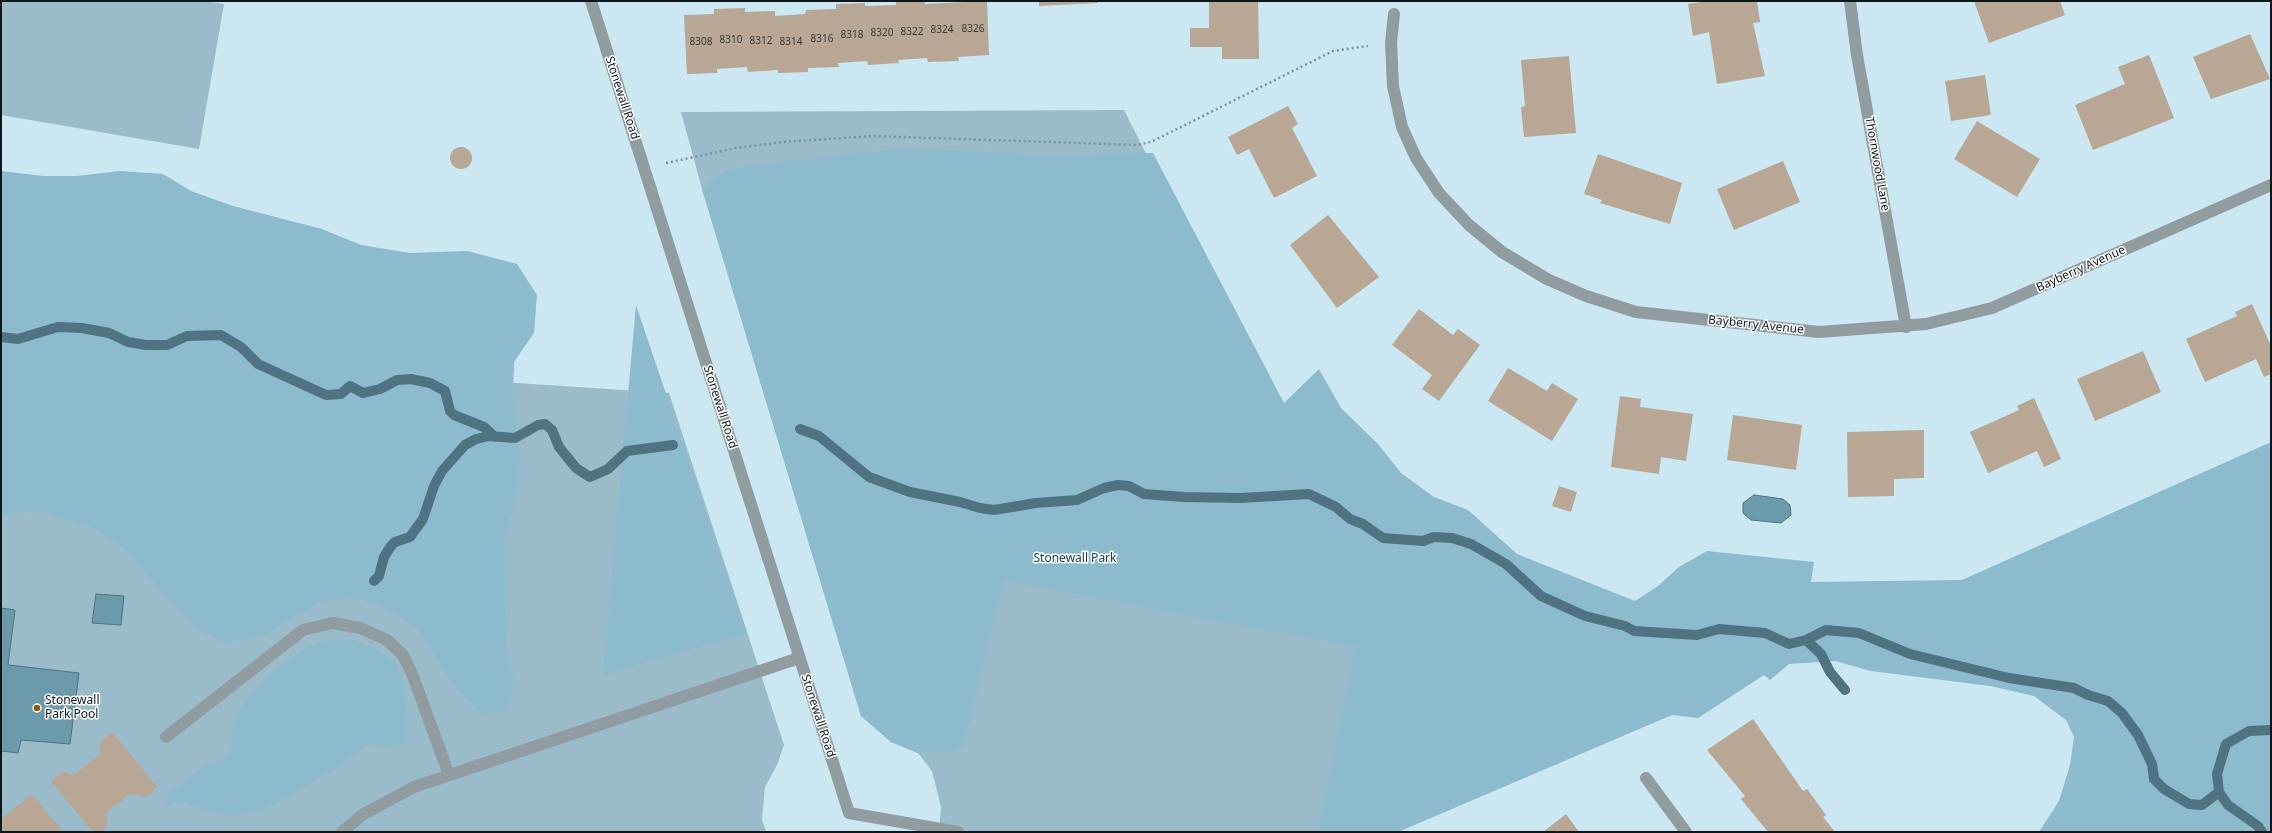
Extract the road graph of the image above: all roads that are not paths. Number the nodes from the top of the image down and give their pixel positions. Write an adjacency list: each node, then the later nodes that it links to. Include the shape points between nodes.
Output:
1 (591, 1): 6 (street, Stonewall Road)
2 (1850, 1): 5 (street, Thornwood Lane, via 1857,55)
3 (1394, 14): 5 (street, Bayberry Avenue, via 1391,43 1392,86 1402,127 1416,158 1439,193 1469,225 1502,252 1547,279 1586,296 1636,312 1819,332)
4 (2271, 185): 5 (street, Bayberry Avenue, via 1992,308)
5 (1906, 327)
6 (799, 658): 8 (street); 11 (street, Stonewall Road, via 849,813)
7 (166, 737): 8 (street, via 303,630 333,623 360,628 387,640 403,655)
8 (449, 775): 10 (street, via 388,799 362,815)
9 (1646, 778): 12 (street)
10 (342, 832)
11 (958, 832)
12 (1686, 832)

